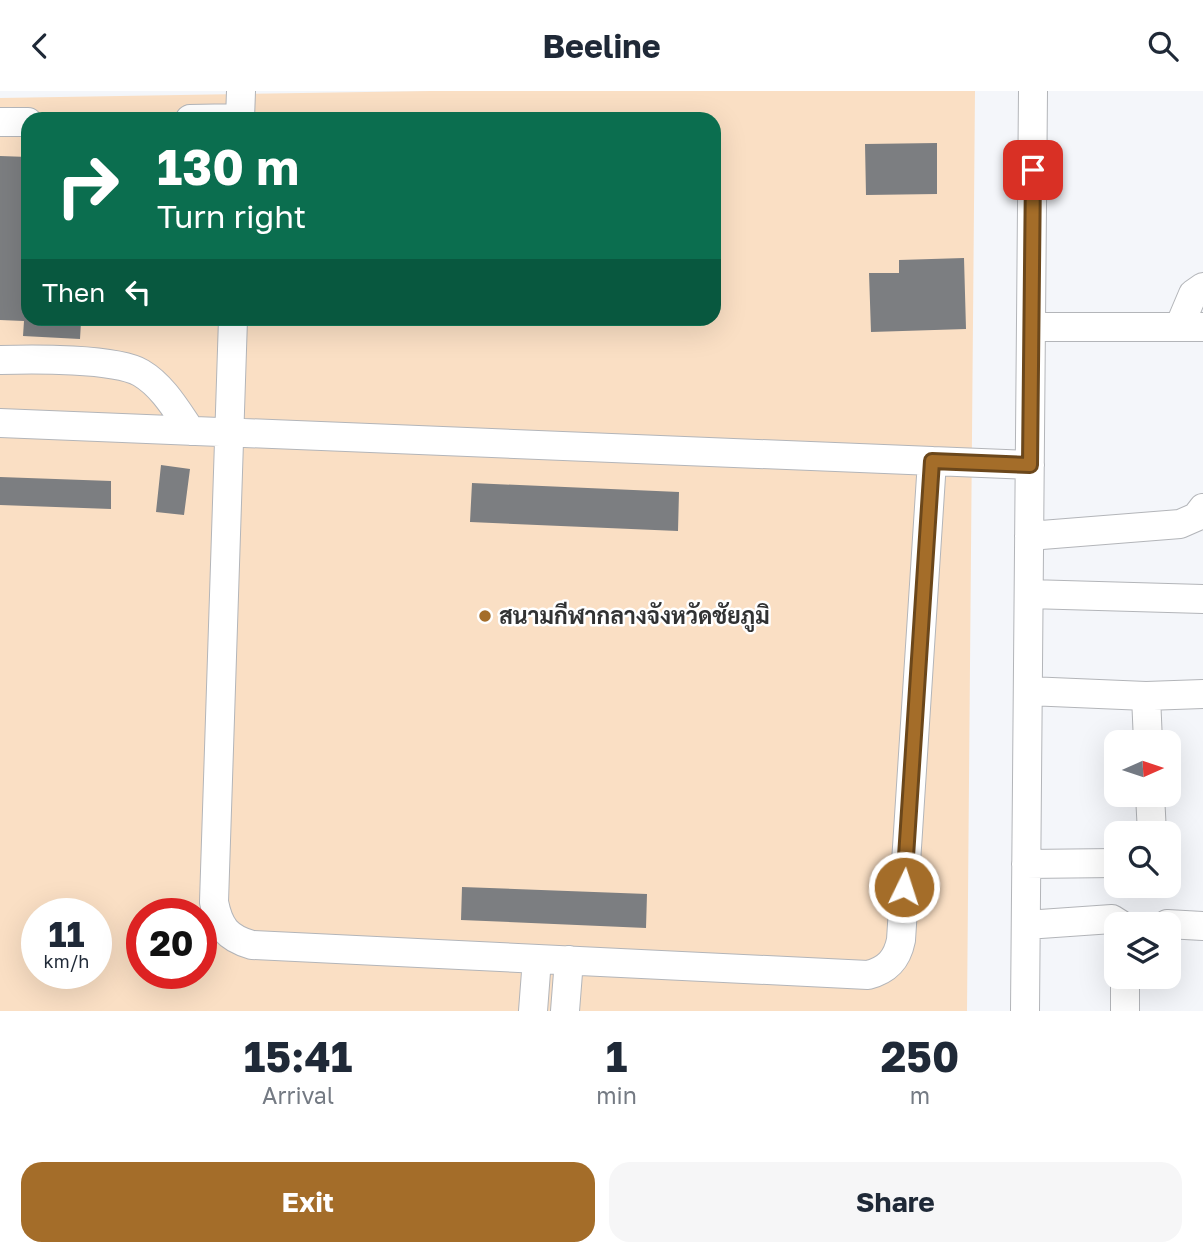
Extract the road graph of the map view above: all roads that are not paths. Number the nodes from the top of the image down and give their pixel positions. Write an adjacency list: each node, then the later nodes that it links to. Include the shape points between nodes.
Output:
1 (241, 91): 3 (street)
2 (1034, 91): 8 (street)
3 (240, 112)
4 (0, 122): 5 (street)
5 (21, 122)
6 (1203, 287): 9 (street, via 1193,294)
7 (233, 326): 13 (street)
8 (1031, 327): 9 (street); 15 (street)
9 (1191, 327)
10 (0, 360): 12 (street, via 117,364 141,374 168,397)
11 (0, 423): 12 (street)
12 (191, 431): 13 (street)
13 (228, 432): 14 (street); 30 (street, via 214,902 218,921 228,935 252,945)
14 (932, 461): 15 (street); 31 (street, via 901,940 894,960 868,975)
15 (1030, 465): 17 (street)
16 (1203, 508): 17 (street, via 1180,524)
17 (1030, 536): 18 (street)
18 (1029, 594): 19 (street); 20 (street)
19 (1203, 599)
20 (1028, 691): 22 (street); 25 (street)
21 (1203, 694): 22 (street)
22 (1146, 696): 23 (street)
23 (1147, 730)
24 (1104, 863): 25 (street)
25 (1027, 864): 27 (street)
26 (1104, 919): 27 (street)
27 (1026, 925): 35 (street)
28 (1181, 925): 29 (street)
29 (1203, 926)
30 (537, 959): 31 (street); 33 (street)
31 (569, 960): 34 (street)
32 (1125, 989): 36 (street)
33 (533, 1011)
34 (565, 1011)
35 (1025, 1011)
36 (1125, 1011)

